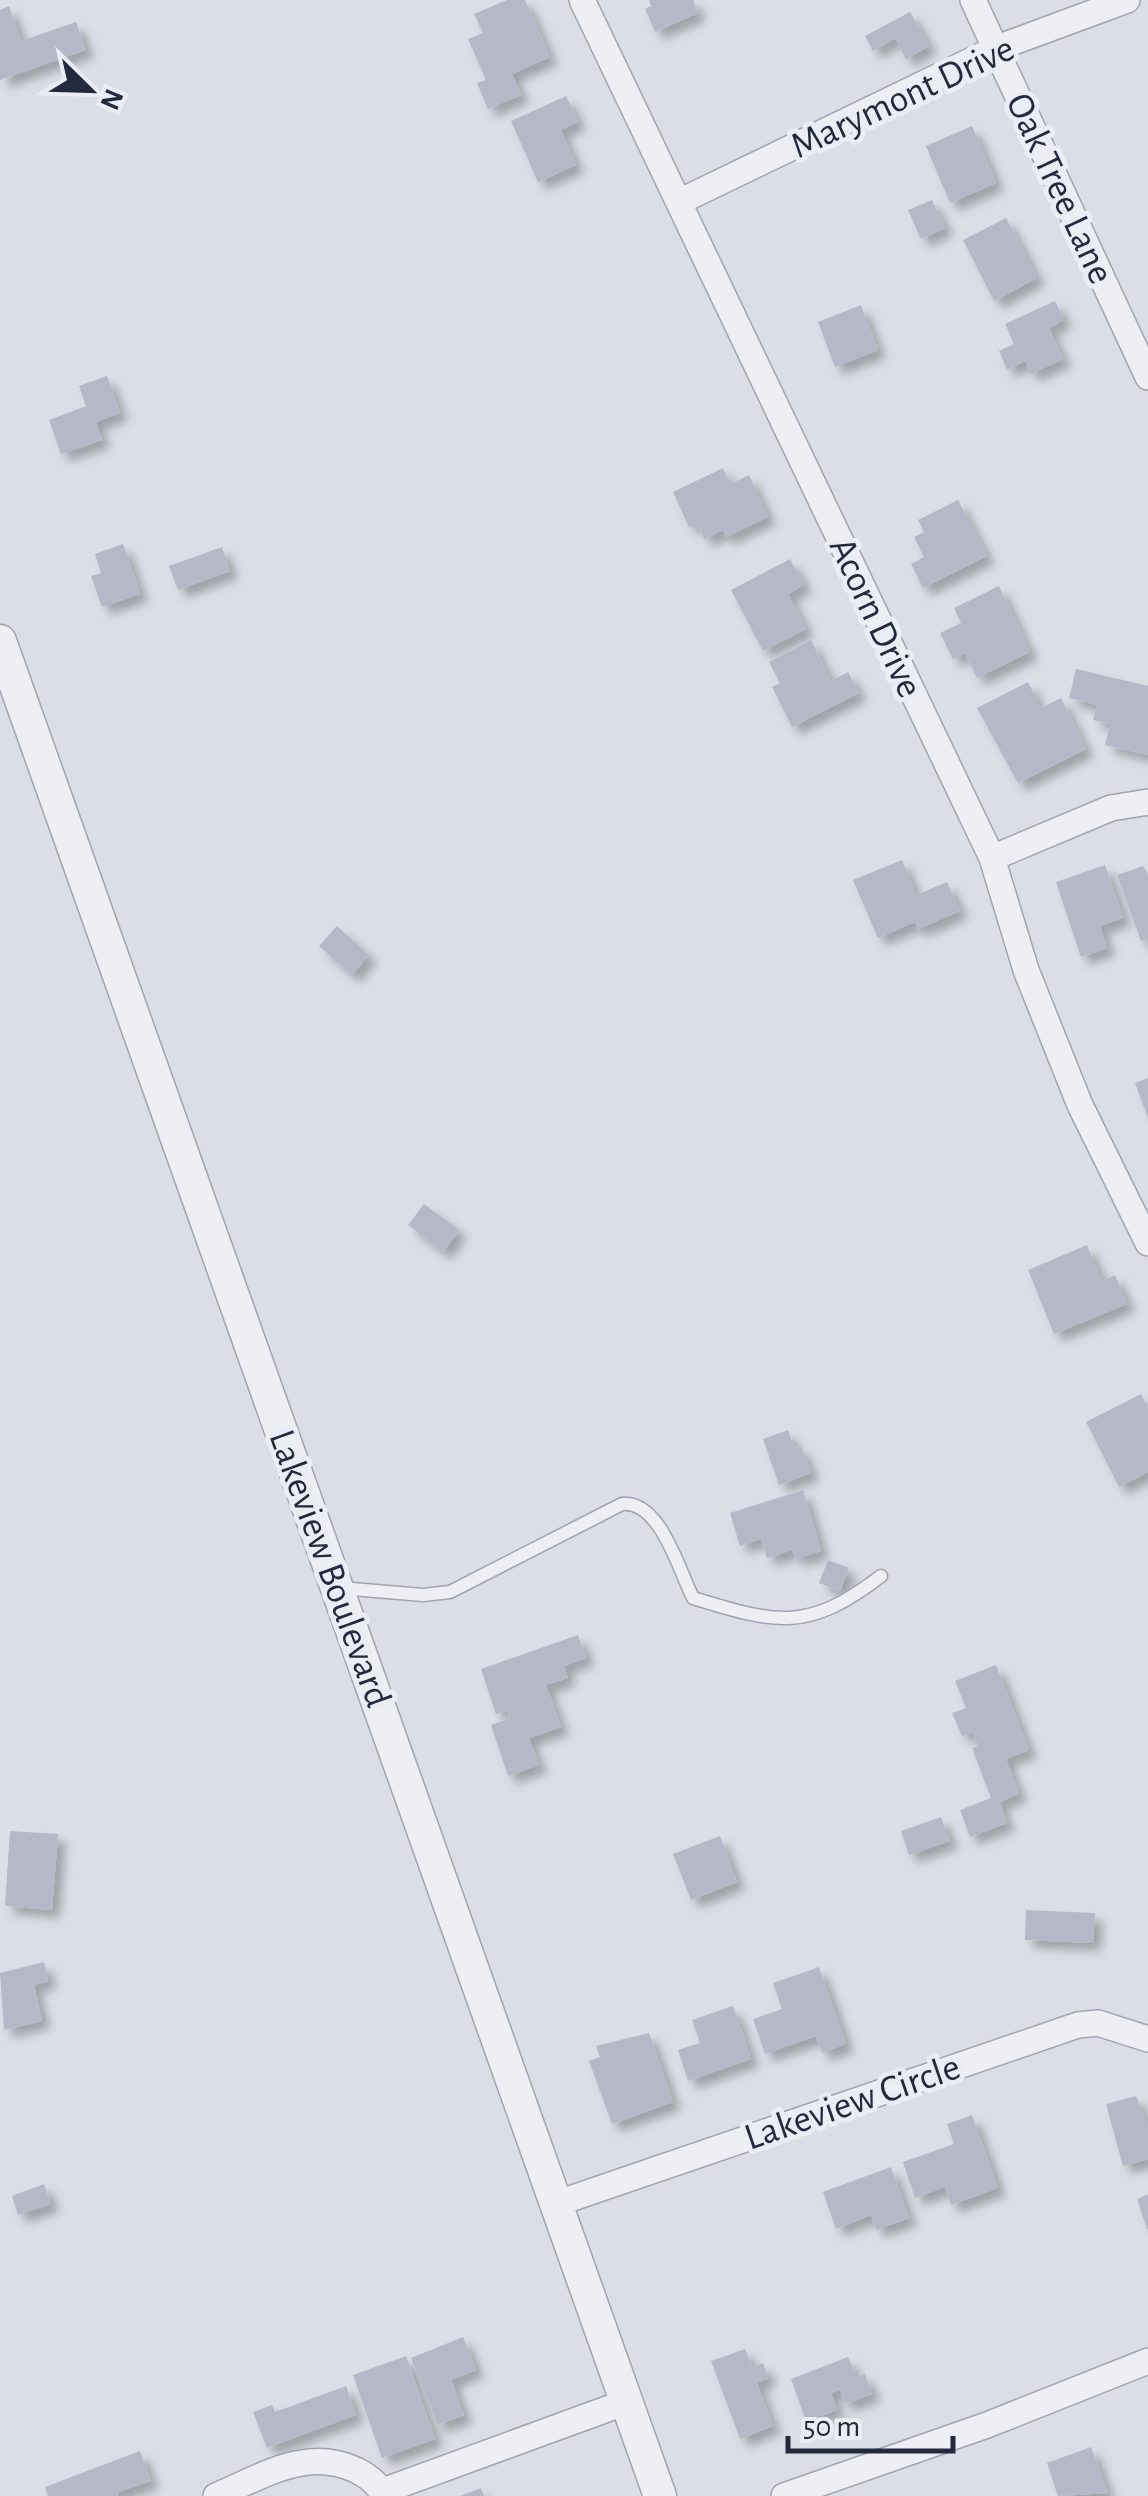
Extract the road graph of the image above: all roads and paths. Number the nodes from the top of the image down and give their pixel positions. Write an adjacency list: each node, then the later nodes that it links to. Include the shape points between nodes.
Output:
1 (582, 0): 5 (street, Acorn Drive)
2 (974, 0): 4 (street, Oak Tree Lane)
3 (1127, 0): 4 (street, Marymont Drive)
4 (997, 48): 5 (street, Marymont Drive); 6 (street, Oak Tree Lane)
5 (681, 201): 9 (street, Acorn Drive)
6 (1147, 371)
7 (0, 641): 13 (street, Lakeview Boulevard, via 17,708)
8 (1148, 802): 9 (street, via 1112,808)
9 (992, 858): 10 (street, Acorn Drive, via 1026,970 1080,1104)
10 (1141, 1212): 11 (street, Acorn Drive)
11 (1148, 1243)
12 (881, 1576): 13 (lane, via 850,1599 802,1619 740,1612 693,1598 662,1533 634,1503 450,1592)
13 (334, 1587): 15 (street, Lakeview Boulevard)
14 (1148, 2039): 15 (street, Lakeview Circle, via 1098,2024 1078,2026)
15 (558, 2203): 17 (street, Lakeview Boulevard)
16 (1148, 2361): 21 (street)
17 (629, 2401): 18 (street); 20 (street, Lakeview Boulevard)
18 (383, 2494): 19 (street, via 367,2476 323,2458)
19 (216, 2496)
20 (660, 2496)
21 (784, 2496)

